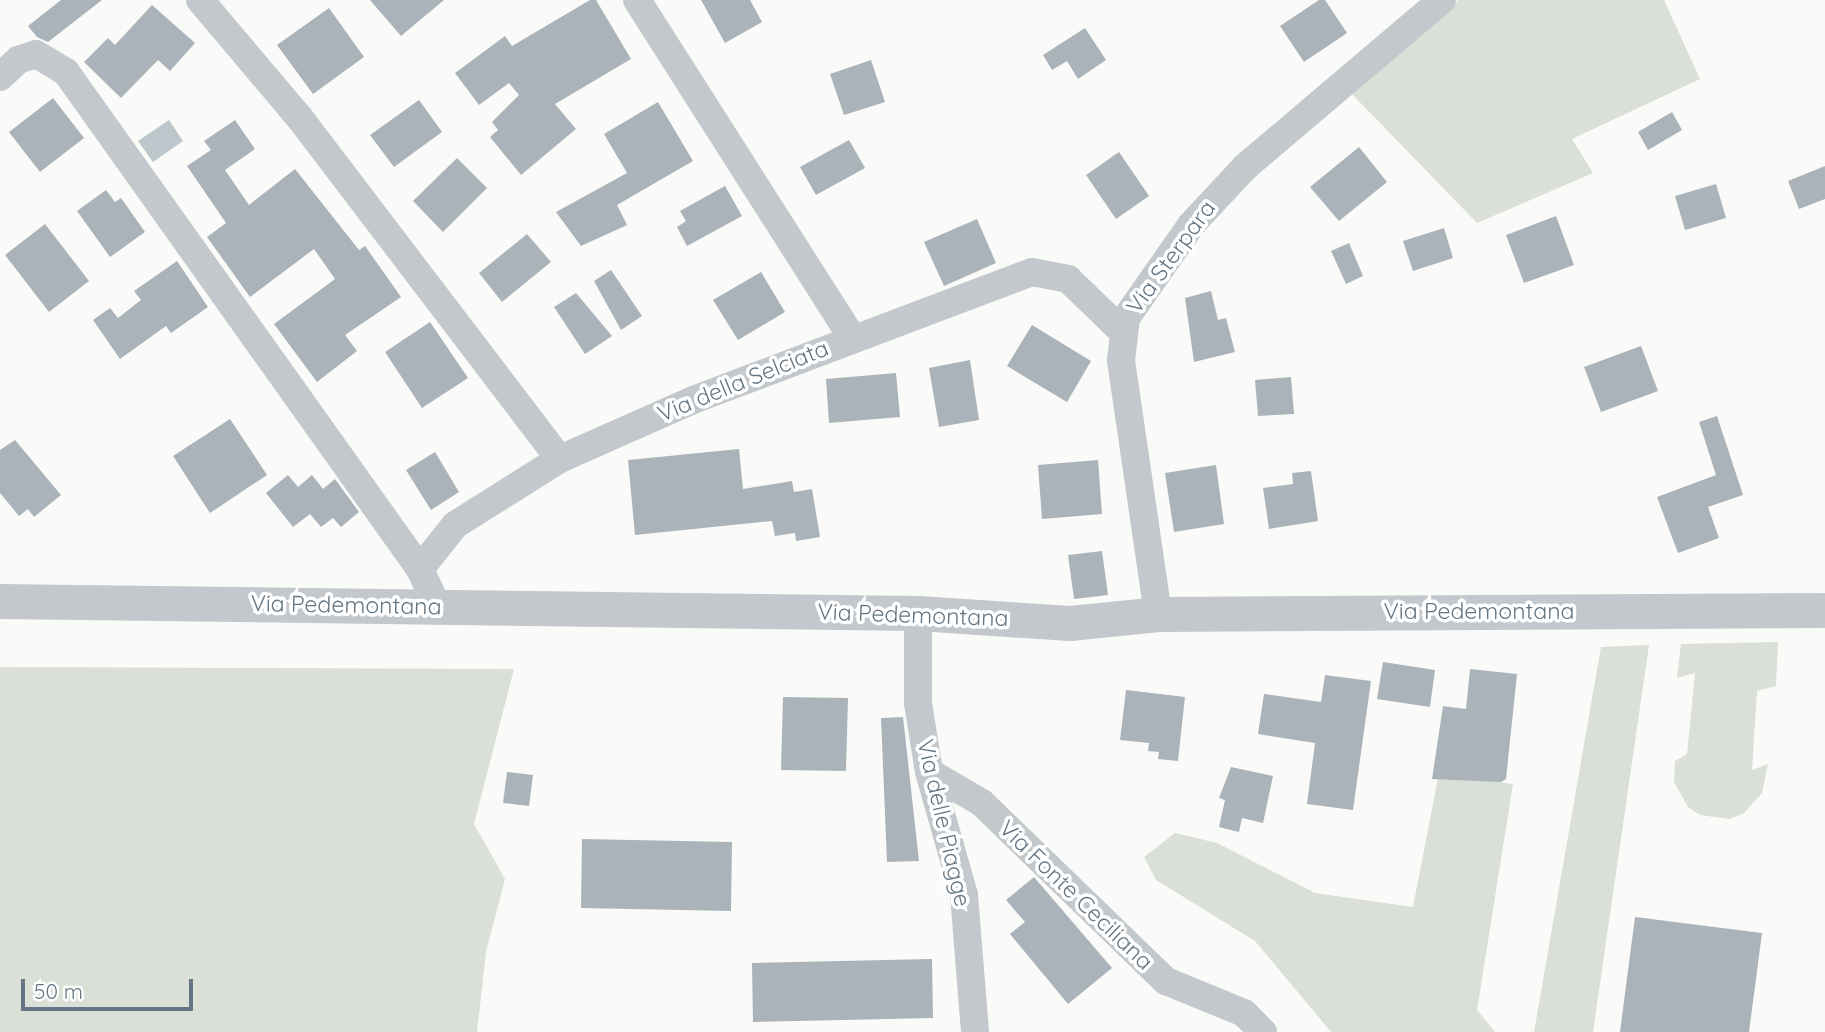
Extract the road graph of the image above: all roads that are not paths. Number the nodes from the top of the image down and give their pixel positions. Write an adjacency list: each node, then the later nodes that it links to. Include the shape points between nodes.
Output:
1 (200, 0): 7 (street, via 308,128)
2 (637, 0): 6 (street)
3 (1442, 0): 5 (street, Via Sterpara, via 1231,181 1173,248)
4 (0, 77): 8 (street, via 18,60 36,54 53,59 71,79)
5 (1121, 330): 6 (street, Via della Selciata, via 1068,279 1044,271 914,320); 13 (street, Via Sterpara)
6 (852, 337): 7 (street, Via della Selciata)
7 (560, 459): 8 (street, Via della Selciata, via 455,525)
8 (419, 569): 10 (street)
9 (0, 601): 10 (street, Via Pedemontana)
10 (437, 606): 12 (street, Via Pedemontana)
11 (1825, 610): 13 (street, Via Pedemontana)
12 (918, 613): 13 (street, Via Pedemontana, via 1070,623); 14 (street, Via delle Piagge, via 918,703)
13 (1158, 614)
14 (929, 772): 15 (street, Via delle Piagge, via 964,895); 16 (street, Via Fonte Ceciliana, via 982,803 1166,981 1244,1013)
15 (975, 1032)
16 (1263, 1032)

